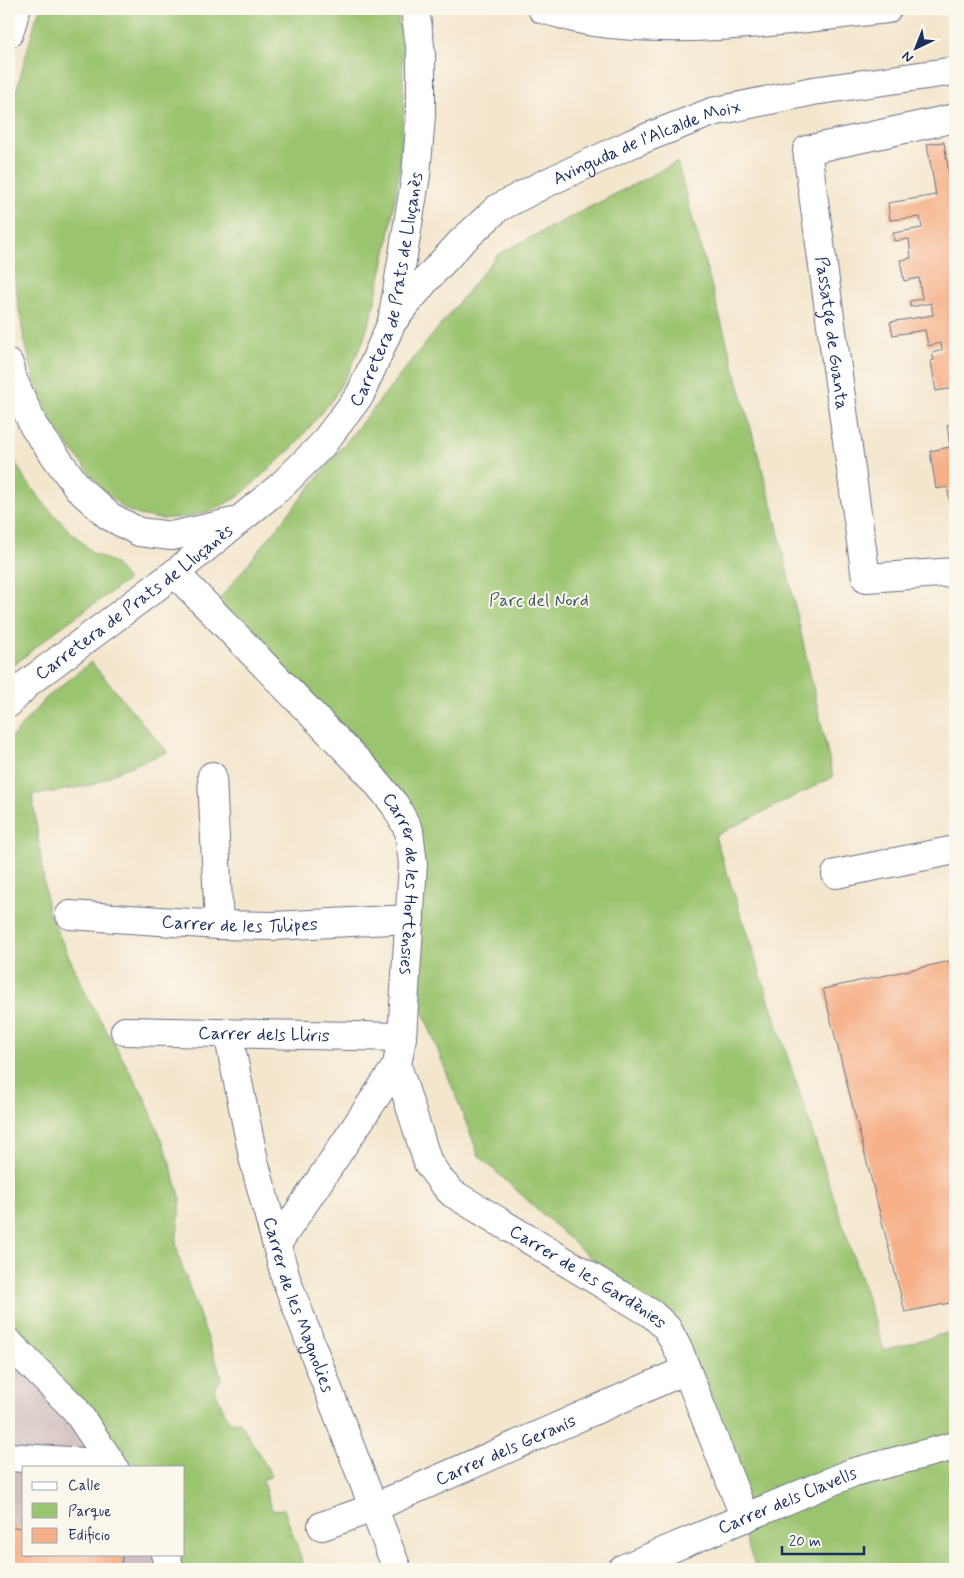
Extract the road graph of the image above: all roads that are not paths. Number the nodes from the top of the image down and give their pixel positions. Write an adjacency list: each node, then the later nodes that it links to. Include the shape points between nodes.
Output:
1 (16, 9): 5 (street)
2 (415, 9): 8 (street, Carretera de Prats de Lluçanès, via 421,54 421,116 416,175)
3 (542, 9): 4 (street, via 593,22 653,27 744,25)
4 (887, 9)
5 (9, 33)
6 (955, 71): 8 (street, Avinguda de l'Alcalde Moix, via 813,91 712,112 633,143 498,208 461,242)
7 (954, 123): 11 (street, Passatge de Guanta, via 807,150 866,578)
8 (392, 322): 10 (street, Carretera de Prats de Lluçanès, via 360,395 322,445)
9 (9, 364): 10 (street, Carretera de Prats de Lluçanès, via 34,427 79,489 109,516 139,532 172,536)
10 (238, 522): 12 (street, Carretera de Prats de Lluçanès)
11 (955, 572)
12 (175, 574): 13 (street, Carretera de Prats de Lluçanès, via 29,682); 18 (street, Carrer de les Hortènsies, via 368,772 395,805 409,830 413,864)
13 (9, 703)
14 (212, 776): 19 (street)
15 (955, 850): 16 (street)
16 (836, 874)
17 (70, 914): 19 (street, Carrer de les Tulipes)
18 (410, 919): 19 (street, Carrer de les Tulipes, via 273,926); 22 (street, Carrer de les Hortènsies)
19 (219, 925)
20 (125, 1031): 21 (street, Carrer dels Lliris)
21 (228, 1033): 22 (street, Carrer dels Lliris); 24 (street, Carrer de les Magnolies, via 254,1161)
22 (402, 1037): 23 (street, Carrer de les Hortènsies)
23 (397, 1065): 24 (street, Carrer de les Hortènsies); 26 (street, Carrer de les Gardènies, via 428,1163 452,1193 652,1314 667,1328)
24 (277, 1244): 30 (street, Carrer de les Magnolies, via 286,1279)
25 (9, 1343): 29 (street, via 75,1410)
26 (686, 1370): 30 (street, Carrer dels Geranis); 31 (street, Carrer de les Gardènies)
27 (955, 1446): 31 (street, Carrer dels Clavells, via 854,1472)
28 (9, 1457): 29 (street)
29 (113, 1465)
30 (373, 1508): 32 (street, Carrer dels Geranis); 35 (street, Carrer de les Magnolies)
31 (746, 1518): 36 (street, Carrer dels Clavells)
32 (322, 1526)
33 (166, 1556): 34 (street)
34 (170, 1569)
35 (397, 1569)
36 (622, 1569)

